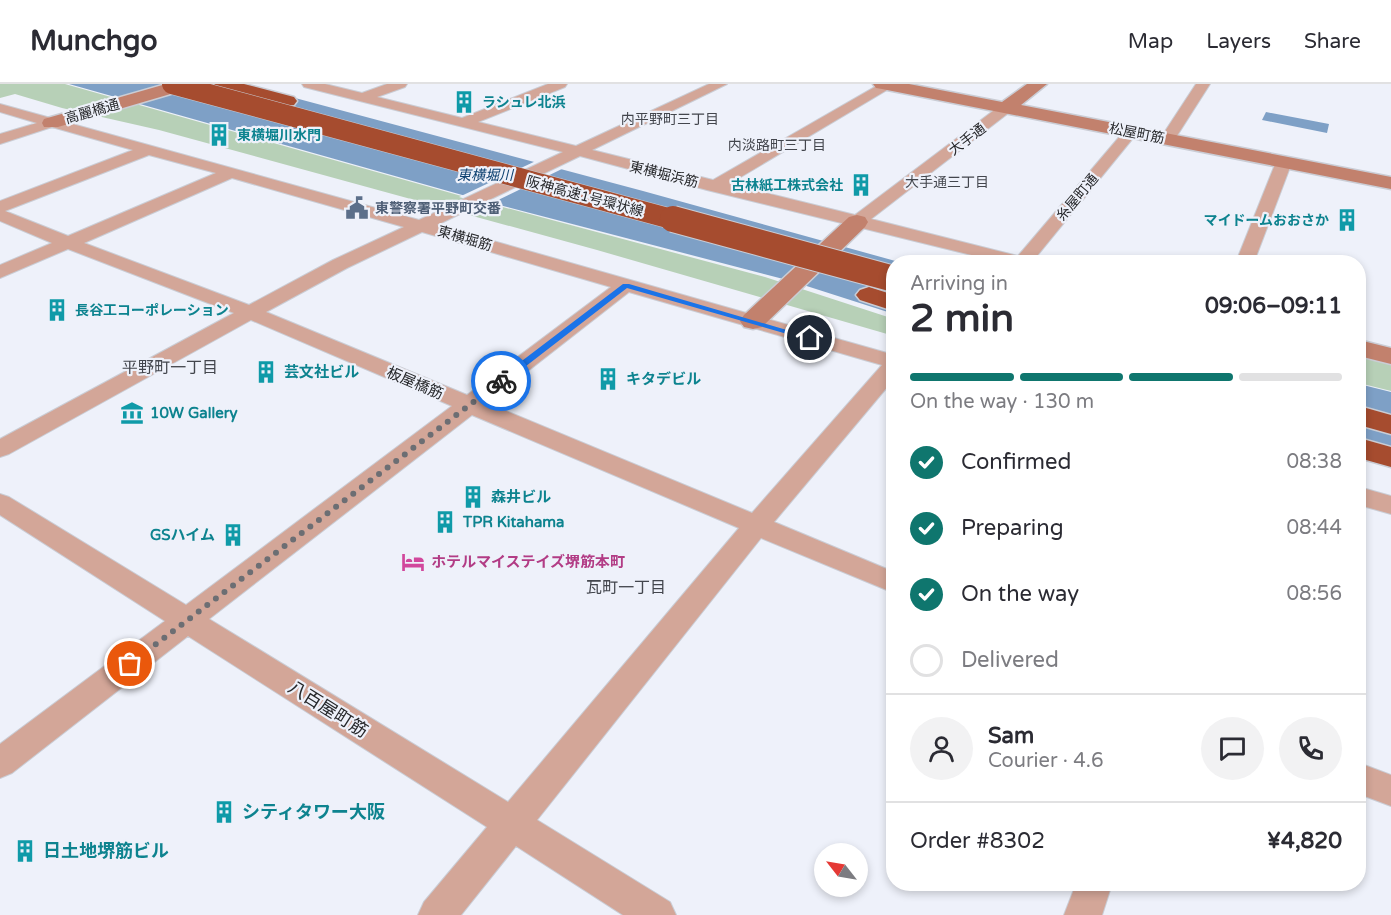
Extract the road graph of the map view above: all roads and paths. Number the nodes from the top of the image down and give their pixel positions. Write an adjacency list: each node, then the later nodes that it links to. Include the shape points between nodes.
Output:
1 (172, 84): 23 (highway, 阪神高速1号環状線, bridge)
2 (185, 84): 14 (street, 高麗橋通, bridge)
3 (223, 84): 35 (highway, bridge, via 613,188)
4 (309, 84): 11 (street, 東横堀浜筋)
5 (400, 84): 11 (street)
6 (560, 84): 15 (street)
7 (720, 84): 20 (street)
8 (887, 84): 13 (street, 松屋町筋); 25 (street)
9 (1038, 84): 13 (street, 大手通)
10 (1203, 84): 18 (street)
11 (361, 98): 15 (street, 東横堀浜筋)
12 (0, 108): 14 (street, 東横堀筋)
13 (1006, 108): 16 (street, 松屋町筋); 29 (street, 大手通)
14 (56, 121): 17 (street, 高麗橋通); 19 (street, 東横堀筋)
15 (463, 123): 20 (street, 東横堀浜筋)
16 (1131, 132): 18 (street, 松屋町筋); 32 (street, 糸屋町通)
17 (0, 139)
18 (1168, 139): 21 (street, 松屋町筋)
19 (147, 150): 22 (street, 東横堀筋); 26 (street)
20 (576, 152): 25 (street, 東横堀浜筋); 28 (street)
21 (1284, 162): 24 (street, 松屋町筋); 33 (street)
22 (233, 172): 28 (street, 東横堀筋); 30 (street)
23 (500, 173): 36 (highway, 阪神高速1号環状線, bridge); 38 (highway, bridge)
24 (1391, 183)
25 (713, 187): 29 (street, 東横堀浜筋)
26 (0, 207)
27 (0, 214): 30 (street, 板屋橋筋)
28 (421, 226): 37 (street, 東横堀筋); 39 (street)
29 (848, 230): 31 (street, 東横堀浜筋); 40 (street)
30 (68, 243): 34 (street); 39 (street, 板屋橋筋)
31 (984, 255)
32 (1028, 255)
33 (1248, 255)
34 (0, 272)
35 (886, 276)
36 (886, 277)
37 (626, 285): 40 (street, 東横堀筋); 45 (street)
38 (886, 300)
39 (250, 313): 45 (street, 板屋橋筋); 50 (street)
40 (753, 321): 43 (street, 東横堀筋)
41 (1366, 350): 42 (street)
42 (1391, 356)
43 (886, 361)
44 (886, 372): 56 (street)
45 (468, 406): 56 (street, 板屋橋筋); 58 (street)
46 (1366, 406): 47 (highway)
47 (1391, 413)
48 (1366, 417): 49 (highway)
49 (1391, 425)
50 (0, 449)
51 (1366, 450): 52 (highway)
52 (1391, 457)
53 (1366, 498): 55 (street)
54 (0, 503): 58 (street, 八百屋町筋)
55 (1391, 505)
56 (756, 526): 57 (street, 板屋橋筋); 62 (street)
57 (886, 580)
58 (186, 622): 59 (street); 62 (street, 八百屋町筋)
59 (0, 763)
60 (1366, 781): 61 (street)
61 (1391, 791)
62 (513, 824): 64 (street); 65 (street, 八百屋町筋)
63 (1092, 891): 66 (street)
64 (437, 915)
65 (657, 915)
66 (1083, 915)

